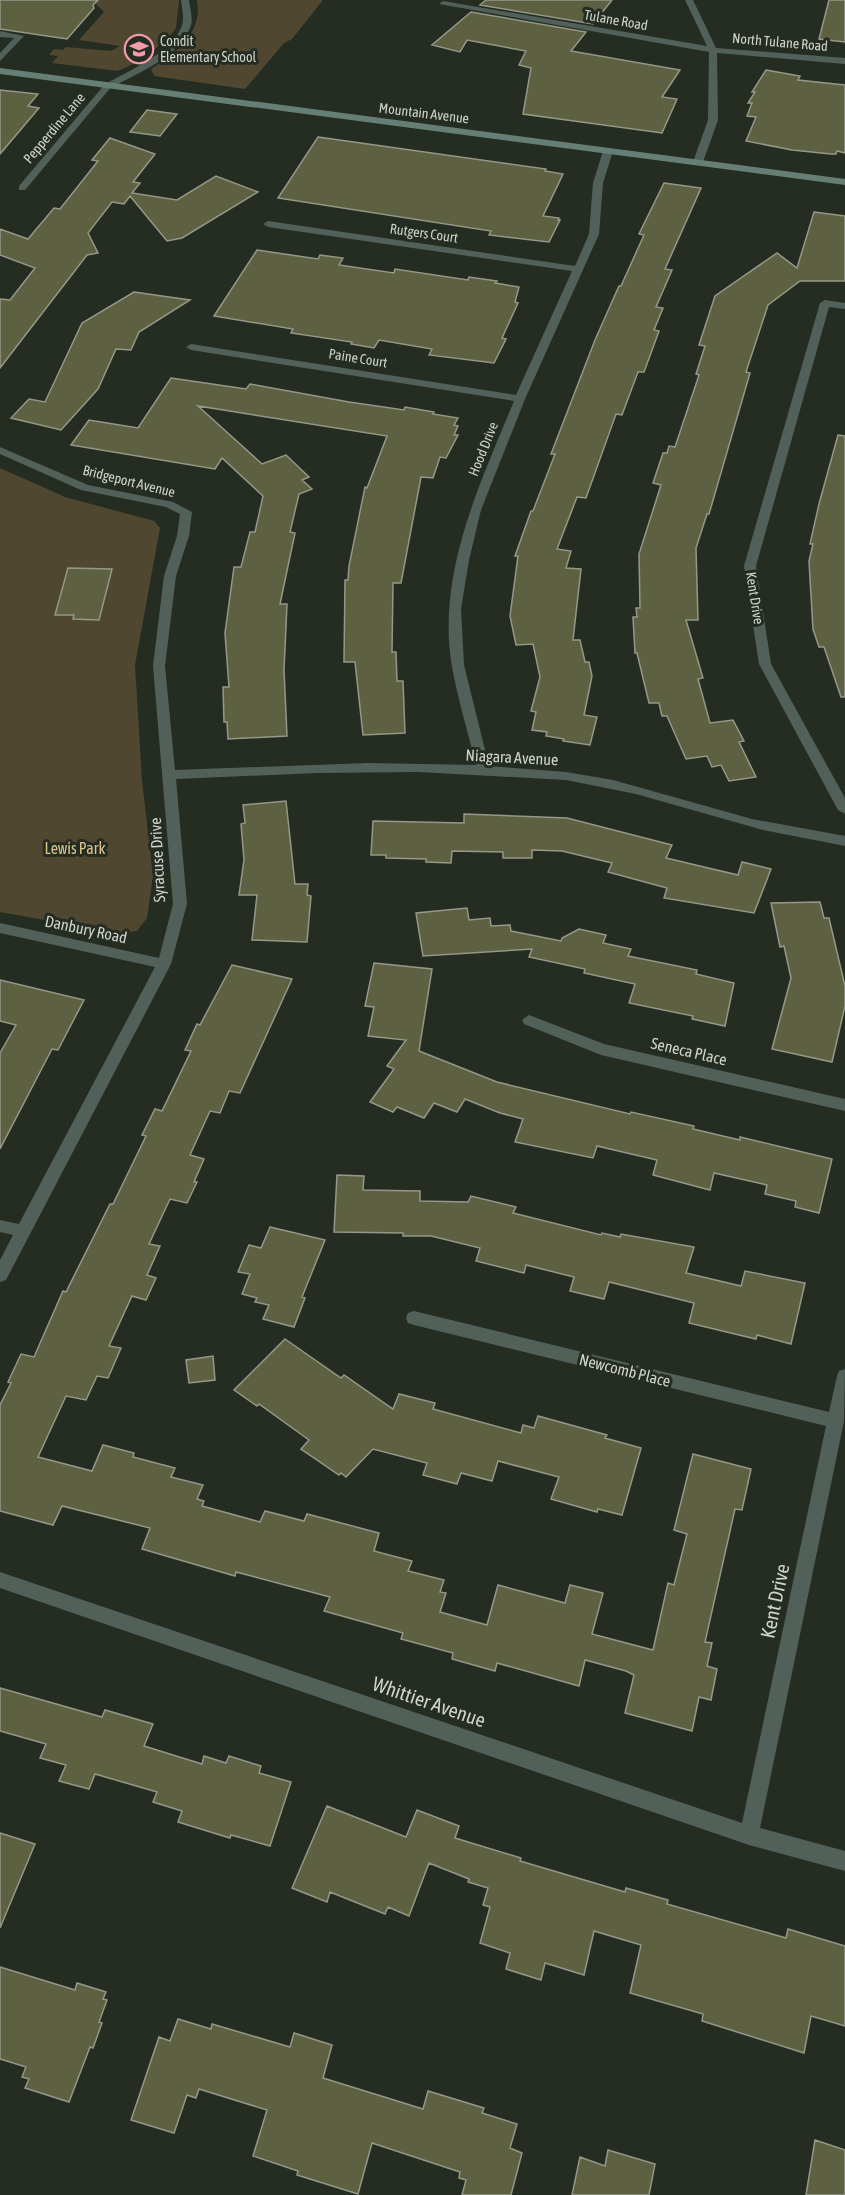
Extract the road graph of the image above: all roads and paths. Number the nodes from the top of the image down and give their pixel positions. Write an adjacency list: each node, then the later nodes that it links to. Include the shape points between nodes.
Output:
1 (185, 0): 10 (street, via 188,20 178,40 150,62)
2 (689, 0): 6 (street)
3 (443, 4): 6 (street, Tulane Road)
4 (0, 34): 5 (street, via 20,36)
5 (5, 48): 7 (street)
6 (713, 50): 8 (street, North Tulane Road); 12 (street, via 713,120)
7 (0, 58)
8 (845, 61)
9 (0, 71): 10 (main road, Mountain Avenue)
10 (108, 86): 11 (main road, Mountain Avenue); 14 (street, Pepperdine Lane)
11 (609, 151): 12 (main road, Mountain Avenue); 16 (street, Hood Drive, via 598,183 594,234)
12 (698, 162): 13 (main road, Mountain Avenue)
13 (845, 182)
14 (22, 188)
15 (268, 224): 16 (street, Rutgers Court)
16 (577, 269): 19 (street, Hood Drive)
17 (845, 306): 24 (street, Kent Drive, via 825,303 750,566 765,664)
18 (191, 347): 19 (street, Paine Court)
19 (520, 399): 22 (street, Hood Drive, via 474,510 455,609 458,665)
20 (0, 450): 21 (street, Bridgeport Avenue, via 85,488 169,504)
21 (186, 512): 23 (street, Syracuse Drive, via 170,576 159,666)
22 (484, 771): 23 (street, Niagara Avenue, via 315,767); 25 (street, Niagara Avenue, via 567,776 662,796 753,824)
23 (170, 775): 27 (street, Syracuse Drive, via 180,904)
24 (845, 810)
25 (845, 841)
26 (0, 928): 27 (street, Danbury Road)
27 (164, 964): 31 (street, Syracuse Drive)
28 (529, 1020): 29 (street, Seneca Place, via 601,1049)
29 (845, 1105)
30 (0, 1226): 31 (street)
31 (22, 1231): 32 (street, Syracuse Drive)
32 (0, 1275)
33 (414, 1318): 35 (street, Newcomb Place)
34 (845, 1376): 35 (street, Kent Drive)
35 (836, 1421): 37 (street, Kent Drive)
36 (0, 1580): 37 (street, Whittier Avenue)
37 (749, 1835): 38 (street, Whittier Avenue)
38 (845, 1861)

